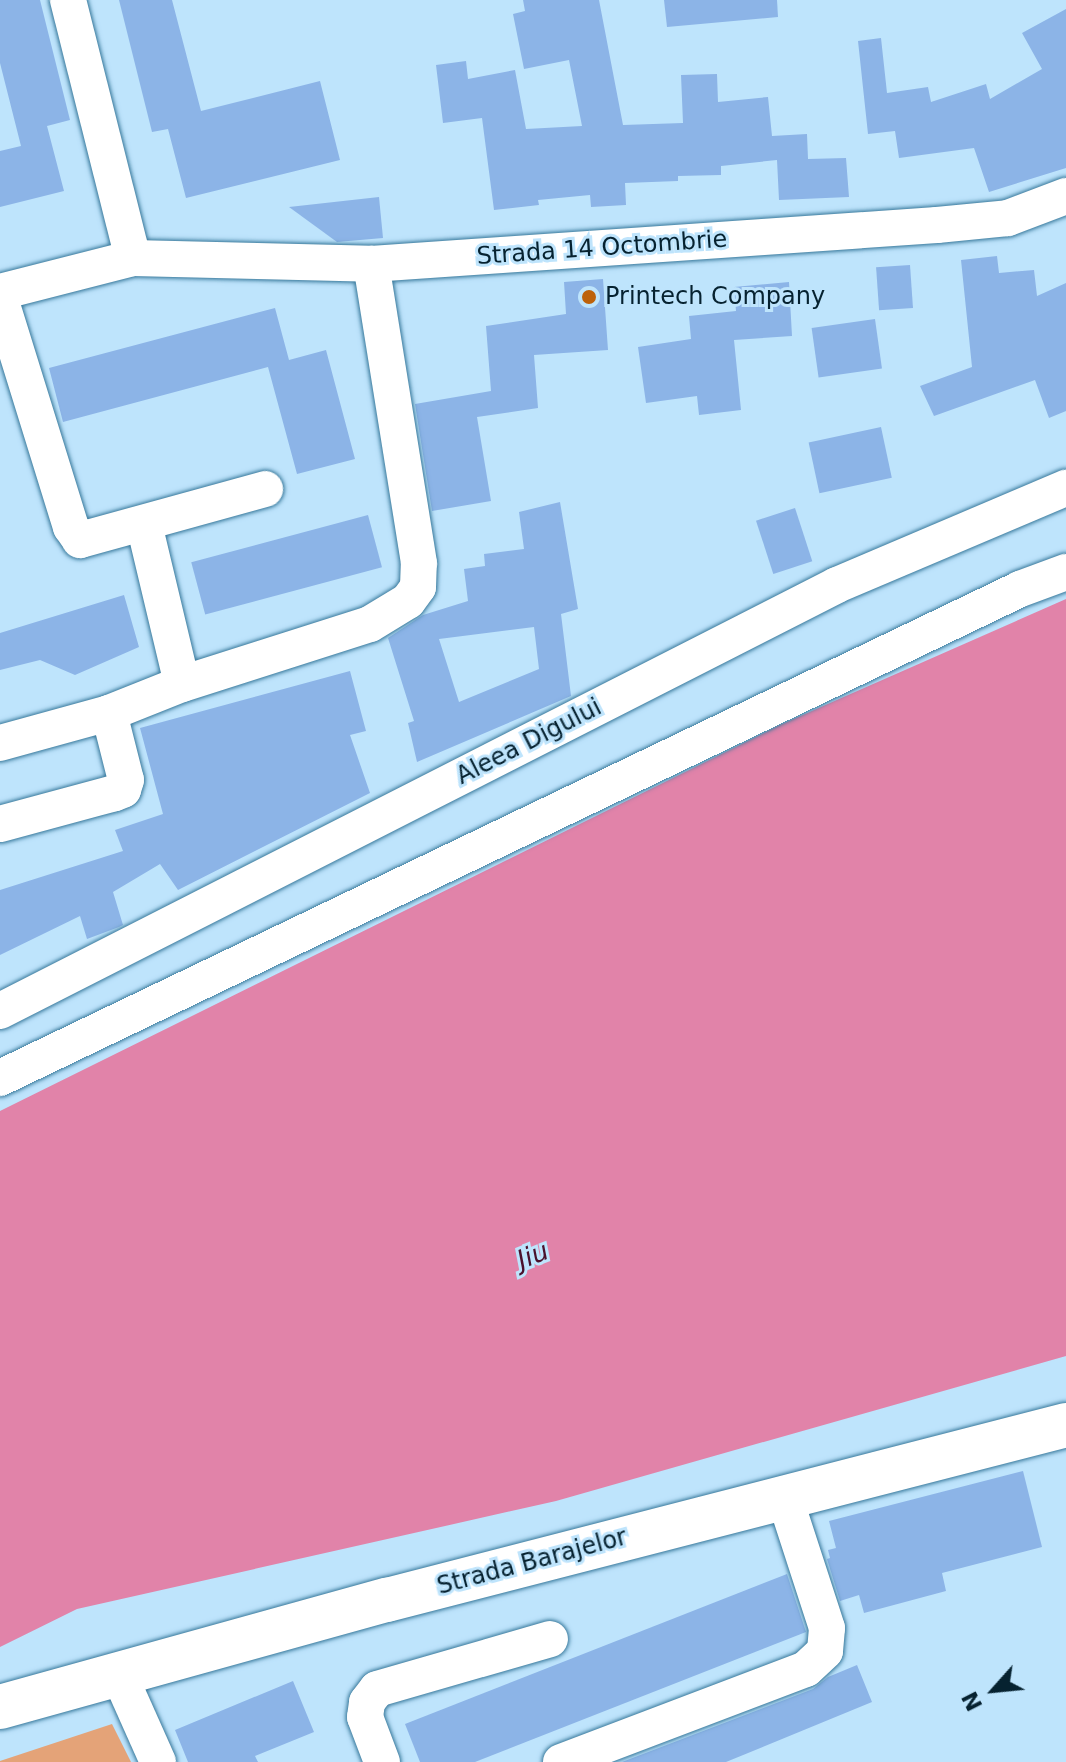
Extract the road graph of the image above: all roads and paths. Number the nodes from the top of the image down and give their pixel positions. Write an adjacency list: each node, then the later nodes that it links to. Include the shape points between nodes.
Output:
1 (68, 0): 3 (street)
2 (1066, 196): 4 (street, Strada 14 Octombrie, via 1008,218 937,225)
3 (133, 258): 4 (street, Strada 14 Octombrie); 5 (street, Strada 14 Octombrie)
4 (371, 264): 11 (street, via 419,563 418,587 408,601 370,624)
5 (0, 292)
6 (0, 298): 9 (street, via 71,527 80,540)
7 (1066, 488): 15 (street, Aleea Digului, via 837,585)
8 (265, 489): 9 (street)
9 (144, 524): 11 (street)
10 (1066, 572): 16 (street, via 1006,596)
11 (182, 684): 12 (street)
12 (109, 713): 13 (street); 14 (street, via 126,780 123,790)
13 (0, 743)
14 (0, 824)
15 (0, 1011)
16 (0, 1078)
17 (1066, 1425): 18 (main road, Strada Barajelor)
18 (784, 1496): 20 (main road, Strada Barajelor); 24 (street, via 827,1628 825,1651 806,1669)
19 (550, 1639): 23 (street, via 377,1689 367,1702 365,1717)
20 (118, 1672): 21 (main road, Strada Barajelor); 22 (street)
21 (0, 1707)
22 (158, 1762)
23 (382, 1762)
24 (561, 1762)

